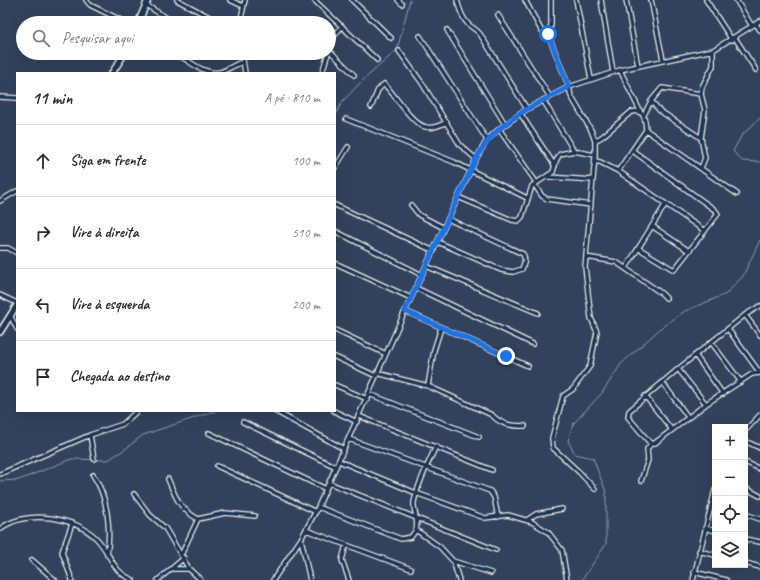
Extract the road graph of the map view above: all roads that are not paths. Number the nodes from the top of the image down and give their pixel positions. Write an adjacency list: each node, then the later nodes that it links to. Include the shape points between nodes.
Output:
1 (86, 0): 21 (street, via 90,5)
2 (177, 0): 24 (street)
3 (230, 0): 19 (street)
4 (245, 0): 19 (street)
5 (314, 0): 26 (street)
6 (352, 0): 36 (street)
7 (398, 0): 18 (street)
8 (457, 0): 66 (street, via 466,23 480,34)
9 (525, 0): 34 (street, via 541,30)
10 (551, 0): 34 (street, via 551,25)
11 (576, 0): 57 (street)
12 (601, 0): 55 (street)
13 (626, 0): 47 (street)
14 (651, 0): 45 (street)
15 (706, 0): 37 (street)
16 (736, 0): 29 (street)
17 (147, 3): 22 (street); 23 (street)
18 (402, 4)
19 (243, 6): 25 (street)
20 (498, 15): 61 (street)
21 (113, 16)
22 (141, 16)
23 (165, 16)
24 (208, 16)
25 (241, 16)
26 (331, 16)
27 (336, 20): 30 (street)
28 (760, 21): 29 (street)
29 (754, 25): 32 (street); 37 (street)
30 (342, 26): 33 (street); 44 (street)
31 (447, 30): 71 (street)
32 (760, 30)
33 (336, 34)
34 (548, 34): 58 (street)
35 (420, 36): 75 (street)
36 (391, 38)
37 (733, 39): 38 (street); 50 (street)
38 (713, 50): 45 (street); 59 (street, via 713,66)
39 (399, 51): 70 (street)
40 (336, 57): 56 (street)
41 (120, 60): 51 (street)
42 (188, 60): 48 (street)
43 (326, 60): 54 (street)
44 (377, 60)
45 (663, 60): 47 (street)
46 (243, 62): 48 (street, via 219,72); 53 (street)
47 (638, 66): 49 (street)
48 (201, 68): 52 (street)
49 (620, 70): 55 (street); 68 (street)
50 (756, 70)
51 (113, 72)
52 (199, 72)
53 (245, 72)
54 (322, 72)
55 (613, 72): 57 (street)
56 (354, 74)
57 (591, 79): 58 (street)
58 (569, 87): 61 (street); 76 (street, via 570,96 591,130)
59 (701, 94): 64 (street, via 662,88); 74 (street, via 704,110)
60 (0, 96): 62 (street)
61 (550, 97): 63 (street)
62 (16, 98)
63 (543, 100): 66 (street); 78 (street)
64 (651, 101): 68 (street); 74 (street, via 660,111)
65 (371, 107): 70 (street, via 378,90 384,84 424,127)
66 (528, 108): 67 (street)
67 (520, 113): 71 (street); 84 (street)
68 (642, 114): 73 (street); 76 (street, via 631,112)
69 (346, 119): 86 (street)
70 (447, 122): 81 (street, via 460,145)
71 (505, 124): 72 (street)
72 (499, 129): 75 (street); 90 (street)
73 (646, 130): 79 (street); 85 (street)
74 (701, 138): 85 (street, via 705,158)
75 (487, 140): 81 (street)
76 (594, 141): 80 (street)
77 (348, 147): 83 (street)
78 (574, 151): 80 (street); 84 (street, via 560,154)
79 (632, 151): 87 (street); 103 (street, via 717,212 716,218)
80 (595, 155): 82 (street)
81 (476, 159): 86 (street)
82 (595, 161): 87 (street); 89 (street)
83 (336, 166)
84 (555, 166): 88 (street, via 553,172)
85 (701, 168): 92 (street)
86 (471, 170): 93 (street); 94 (street)
87 (618, 171): 98 (street)
88 (546, 177): 89 (street); 90 (street)
89 (593, 180): 99 (street)
90 (535, 183): 94 (street); 99 (street, via 542,196 547,199)
91 (16, 191): 95 (street)
92 (737, 194)
93 (458, 197): 94 (street, via 516,221 522,217); 100 (street)
94 (527, 198)
95 (0, 201)
96 (336, 205): 108 (street)
97 (411, 205): 102 (street, via 419,215)
98 (665, 205): 101 (street); 103 (street)
99 (591, 206): 111 (street)
100 (448, 219): 102 (street); 105 (street, via 523,254 525,260 522,269 512,272 501,270)
101 (652, 226): 107 (street); 109 (street)
102 (444, 228): 105 (street)
103 (705, 231): 109 (street)
104 (336, 232): 115 (street)
105 (438, 242): 108 (street)
106 (0, 248): 110 (street, via 8,248)
107 (638, 248): 109 (street, via 674,270); 114 (street)
108 (434, 250): 113 (street)
109 (689, 251)
110 (16, 252)
111 (586, 257): 114 (street, via 616,262); 187 (street, via 591,318 597,332 595,343 590,366 573,389 563,396 552,438 553,448)
112 (336, 263): 118 (street)
113 (426, 266): 115 (street); 124 (street)
114 (626, 268): 119 (street)
115 (422, 275): 116 (street)
116 (416, 288): 118 (street); 134 (street)
117 (0, 295): 120 (street)
118 (411, 298): 123 (street)
119 (666, 298)
120 (16, 303)
121 (16, 306): 126 (street)
122 (760, 306): 125 (street)
123 (405, 311): 128 (street); 135 (street)
124 (538, 313)
125 (745, 315): 129 (street); 132 (street)
126 (11, 317): 127 (street); 131 (street)
127 (16, 327)
128 (441, 328): 138 (street); 145 (street, via 434,350)
129 (728, 328): 133 (street); 140 (street)
130 (336, 330): 135 (street)
131 (0, 332)
132 (760, 335)
133 (711, 342): 136 (street); 143 (street)
134 (533, 344)
135 (386, 354): 141 (street)
136 (695, 355): 139 (street); 147 (street)
137 (336, 358): 141 (street)
138 (528, 366)
139 (678, 369): 142 (street); 150 (street)
140 (760, 373): 143 (street, via 752,374)
141 (377, 375): 145 (street); 146 (street)
142 (662, 382): 148 (street); 156 (street)
143 (741, 382): 147 (street)
144 (336, 385): 149 (street)
145 (428, 386): 161 (street, via 492,415 503,424)
146 (369, 394): 149 (street); 166 (street)
147 (723, 394): 150 (street)
148 (645, 396): 163 (street); 169 (street, via 629,411 628,417)
149 (367, 399): 155 (street)
150 (706, 404): 156 (street)
151 (136, 412): 165 (street, via 123,424)
152 (277, 412): 172 (street)
153 (336, 412): 159 (street)
154 (760, 415): 157 (street)
155 (359, 416): 159 (street); 170 (street)
156 (688, 417): 163 (street)
157 (755, 420): 160 (street); 162 (street)
158 (243, 422): 177 (street)
159 (357, 422): 167 (street)
160 (760, 423)
161 (525, 426)
162 (748, 428)
163 (672, 430): 169 (street, via 655,444)
164 (209, 433): 186 (street)
165 (90, 435): 173 (street); 181 (street)
166 (479, 437)
167 (349, 439): 172 (street); 178 (street)
168 (748, 442): 171 (street)
169 (651, 444): 184 (street, via 646,449 648,460)
170 (436, 446): 178 (street); 180 (street)
171 (760, 448)
172 (344, 449): 174 (street)
173 (94, 459)
174 (339, 461): 177 (street); 189 (street)
175 (748, 463): 179 (street)
176 (217, 466): 195 (street)
177 (336, 467): 185 (street)
178 (426, 469): 189 (street); 198 (street, via 490,491 494,497)
179 (760, 469)
180 (492, 470)
181 (0, 474)
182 (94, 474): 217 (street, via 103,494 109,529)
183 (168, 479): 199 (street, via 183,509)
184 (641, 481)
185 (329, 483): 186 (street); 200 (street)
186 (326, 489): 193 (street)
187 (595, 489)
188 (748, 490): 191 (street)
189 (416, 493): 198 (street, via 485,518); 200 (street, via 414,510)
190 (134, 494): 215 (street, via 164,528)
191 (760, 496)
192 (712, 506): 204 (street)
193 (318, 507): 195 (street); 207 (street, via 400,539 411,537)
194 (562, 509): 202 (street, via 536,514)
195 (316, 512): 206 (street)
196 (748, 515): 201 (street)
197 (254, 516): 199 (street, via 225,513)
198 (498, 517): 202 (street, via 508,515)
199 (198, 519): 215 (street)
200 (417, 519): 207 (street); 213 (street)
201 (760, 519)
202 (527, 520): 237 (street, via 548,532 558,544 564,556)
203 (72, 524): 205 (street, via 53,519 23,519 8,523); 217 (street, via 87,530 98,540); 229 (street, via 62,552)
204 (705, 528): 208 (street); 214 (street)
205 (0, 529)
206 (306, 530): 209 (street); 212 (street)
207 (416, 530): 220 (street, via 440,547)
208 (712, 530)
209 (301, 540): 233 (street); 234 (street)
210 (748, 540): 211 (street)
211 (760, 542)
212 (346, 545): 225 (street); 235 (street, via 342,560)
213 (496, 550)
214 (699, 551): 216 (street); 227 (street)
215 (182, 554): 218 (street)
216 (712, 554)
217 (107, 555): 230 (street, via 120,574)
218 (184, 558): 223 (street); 224 (street)
219 (32, 560): 228 (street)
220 (453, 561): 226 (street); 236 (street)
221 (748, 564): 222 (street)
222 (760, 567)
223 (172, 569): 224 (street); 231 (street)
224 (189, 569): 232 (street)
225 (411, 569)
226 (490, 572)
227 (694, 572): 238 (street); 239 (street)
228 (55, 580)
229 (72, 580)
230 (133, 580)
231 (158, 580)
232 (201, 580)
233 (273, 580)
234 (310, 580)
235 (349, 580)
236 (459, 580)
237 (567, 580)
238 (693, 580)
239 (726, 580)

